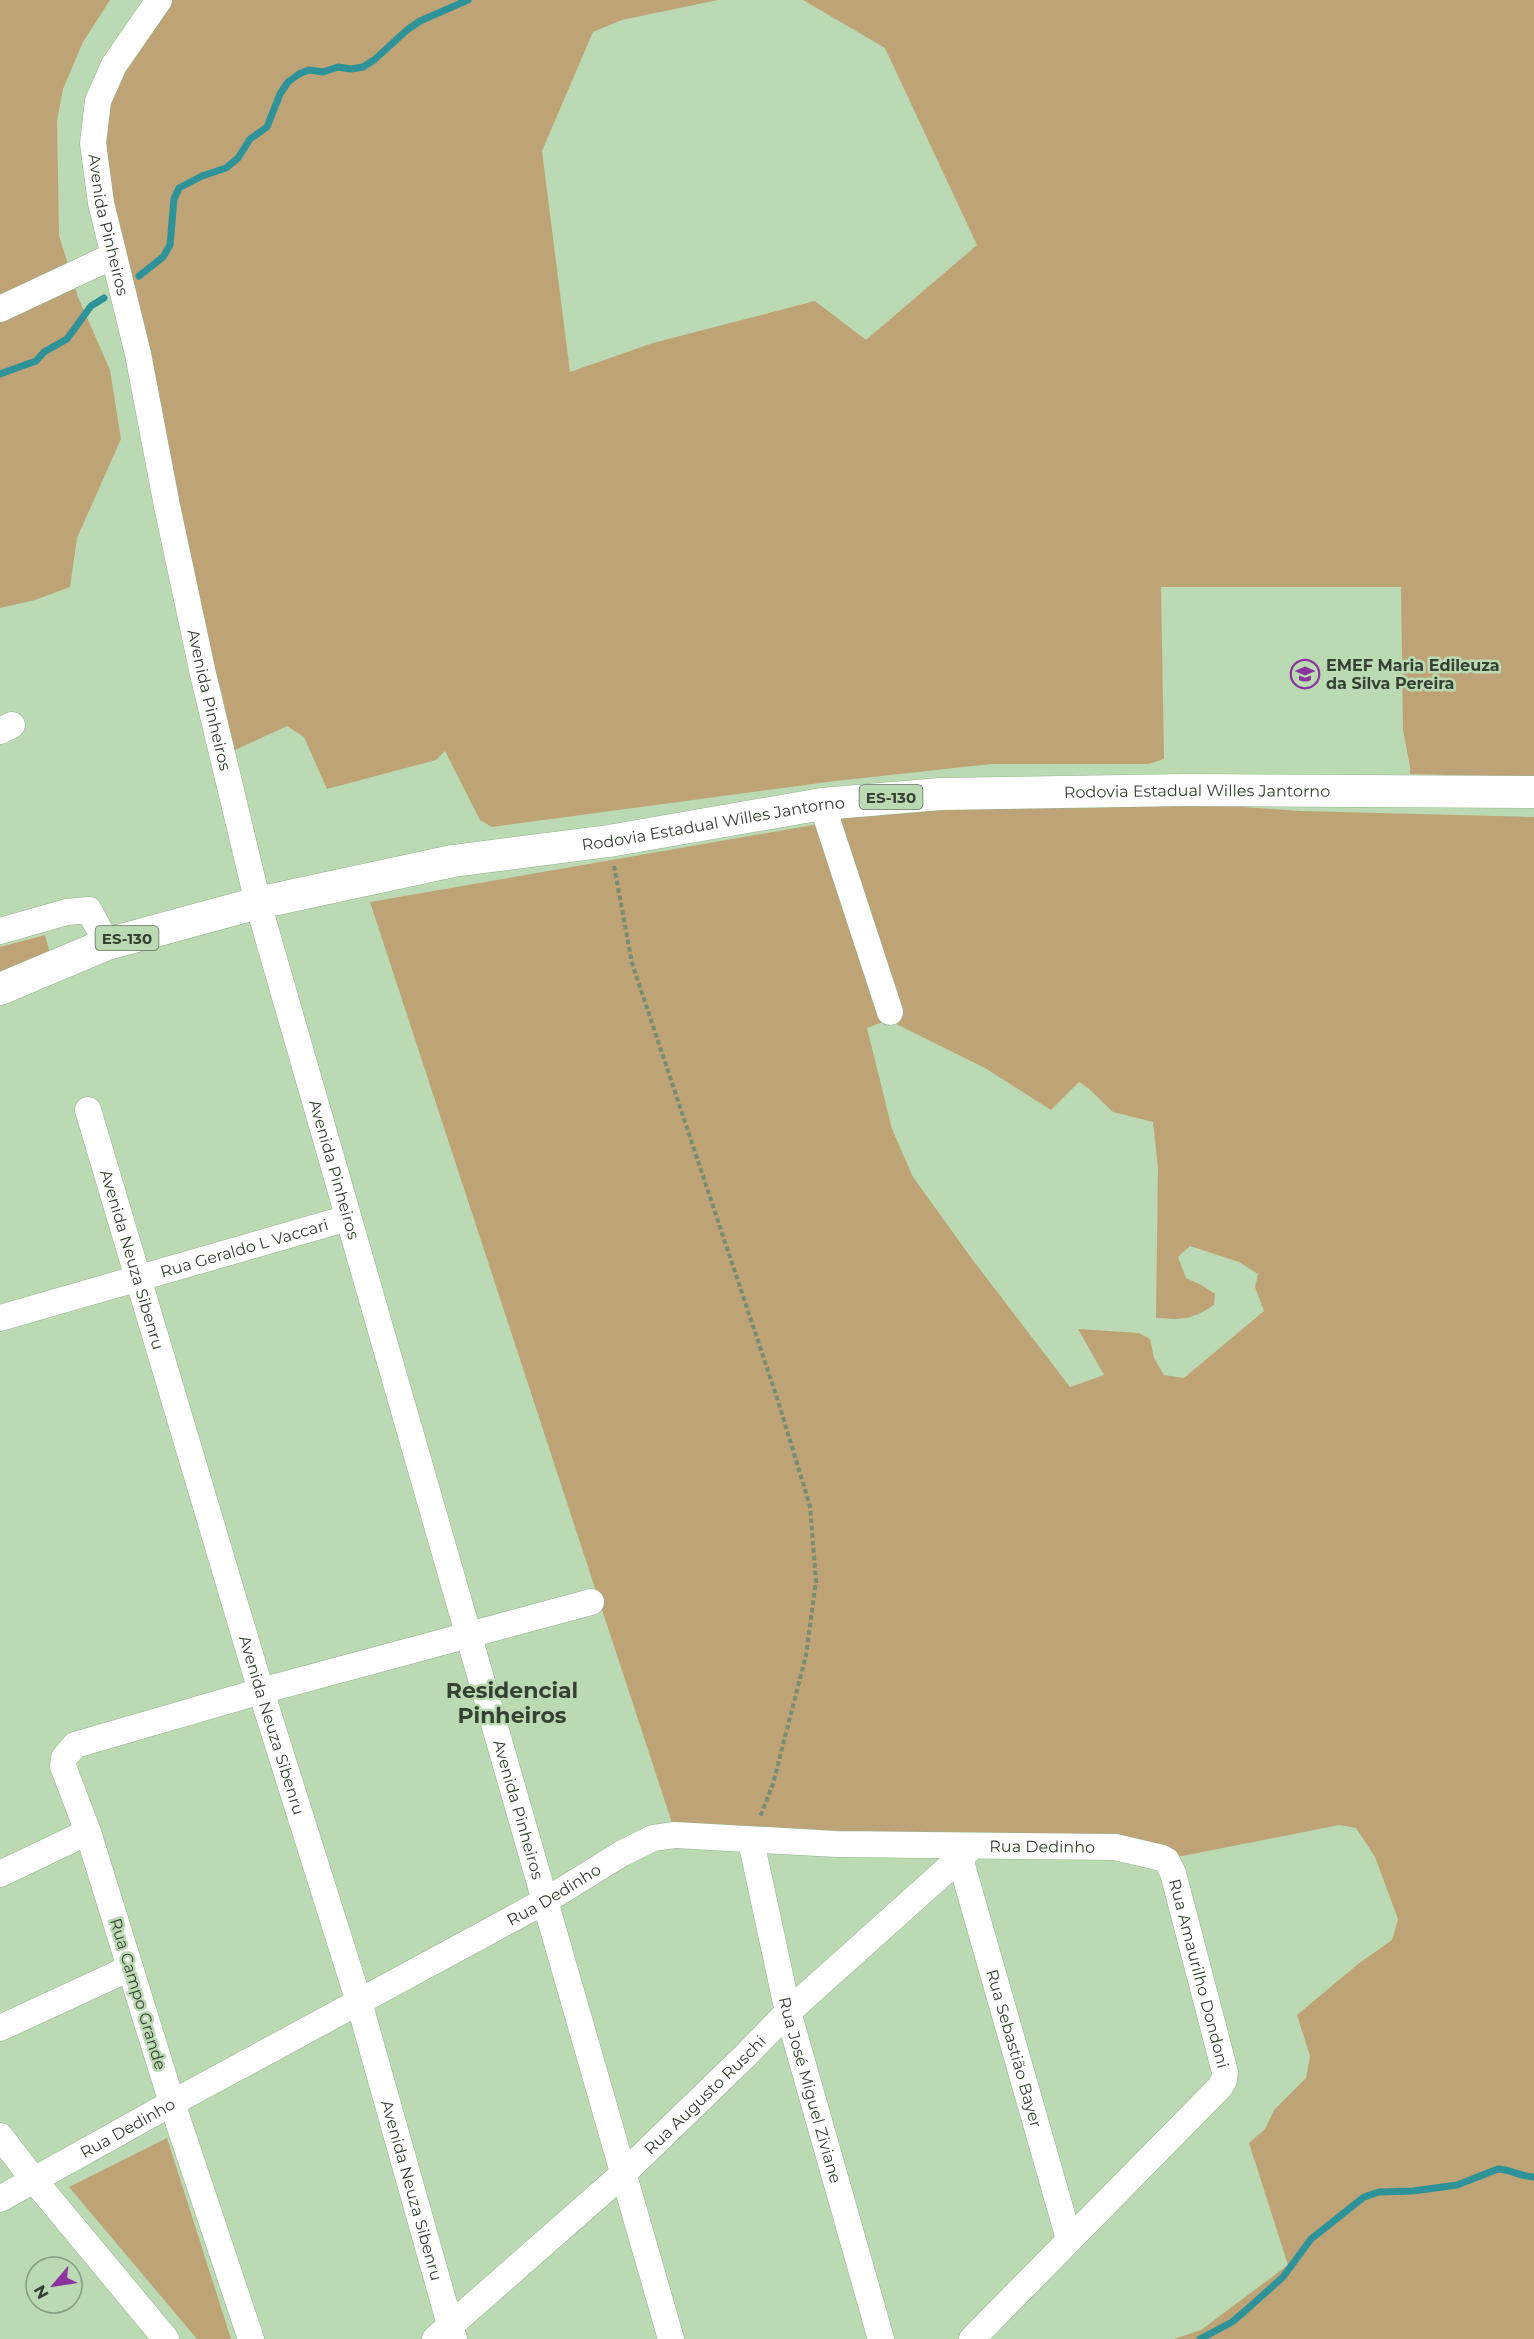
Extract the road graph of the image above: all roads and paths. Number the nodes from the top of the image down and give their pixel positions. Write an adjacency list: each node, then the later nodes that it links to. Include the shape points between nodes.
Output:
1 (159, 0): 2 (street, Avenida Pinheiros, via 114,65 98,100 93,143)
2 (113, 256): 3 (street); 7 (street, Avenida Pinheiros, via 138,354 203,674)
3 (0, 309)
4 (1534, 792): 5 (main road, Rodovia Estadual Willes Jantorno / ES-130, via 1161,790 940,794)
5 (822, 804): 6 (main road, Rodovia Estadual Willes Jantorno / ES-130); 11 (street)
6 (609, 842): 7 (main road, Rodovia Estadual Willes Jantorno / ES-130, via 453,861); 20 (path, via 632,963 810,1506 816,1581 806,1655 773,1784)
7 (258, 903): 9 (main road, ES-130); 13 (street, Avenida Pinheiros)
8 (0, 931): 9 (street, via 67,912 89,910)
9 (107, 944): 10 (main road, ES-130)
10 (0, 989)
11 (890, 1012)
12 (88, 1110): 14 (street, Avenida Neuza Sibenru)
13 (348, 1218): 14 (street, Rua Geraldo L Vaccari); 17 (street, Avenida Pinheiros)
14 (137, 1279): 15 (street, Rua Geraldo L Vaccari); 18 (street, Avenida Neuza Sibenru)
15 (0, 1318)
16 (591, 1602): 17 (street)
17 (468, 1634): 18 (street); 24 (street, Avenida Pinheiros)
18 (261, 1691): 19 (street, Rua Campo Grande, via 75,1745 67,1751 63,1766); 26 (street, Avenida Neuza Sibenru)
19 (88, 1832): 23 (street); 25 (street, Rua Campo Grande)
20 (751, 1841): 21 (street, Rua Dedinho); 24 (street, Rua Dedinho, via 675,1835 653,1838); 27 (street, Rua José Miguel Ziviane)
21 (966, 1852): 22 (street, Rua Dedinho, via 1115,1847); 27 (street, Rua Augusto Ruschi); 34 (street, Rua Sebastião Bayer)
22 (1167, 1861): 34 (street, Rua Amaurilho Dondoni, via 1224,2080)
23 (0, 1874)
24 (545, 1901): 26 (street, Rua Dedinho); 31 (street, Avenida Pinheiros)
25 (130, 1968): 28 (street); 29 (street, Rua Campo Grande)
26 (359, 2002): 29 (street, Rua Dedinho); 35 (street, Avenida Neuza Sibenru)
27 (788, 2012): 31 (street, Rua Augusto Ruschi); 39 (street, Rua José Miguel Ziviane)
28 (0, 2028)
29 (172, 2103): 32 (street, Rua Dedinho); 37 (street, Rua Campo Grande)
30 (0, 2136): 32 (street)
31 (624, 2173): 35 (street, Rua Augusto Ruschi); 38 (street, Avenida Pinheiros)
32 (33, 2180): 33 (street, Rua Dedinho); 36 (street)
33 (0, 2199)
34 (1069, 2239): 40 (street)
35 (446, 2334)
36 (166, 2339)
37 (251, 2339)
38 (671, 2339)
39 (881, 2339)
40 (972, 2339)

